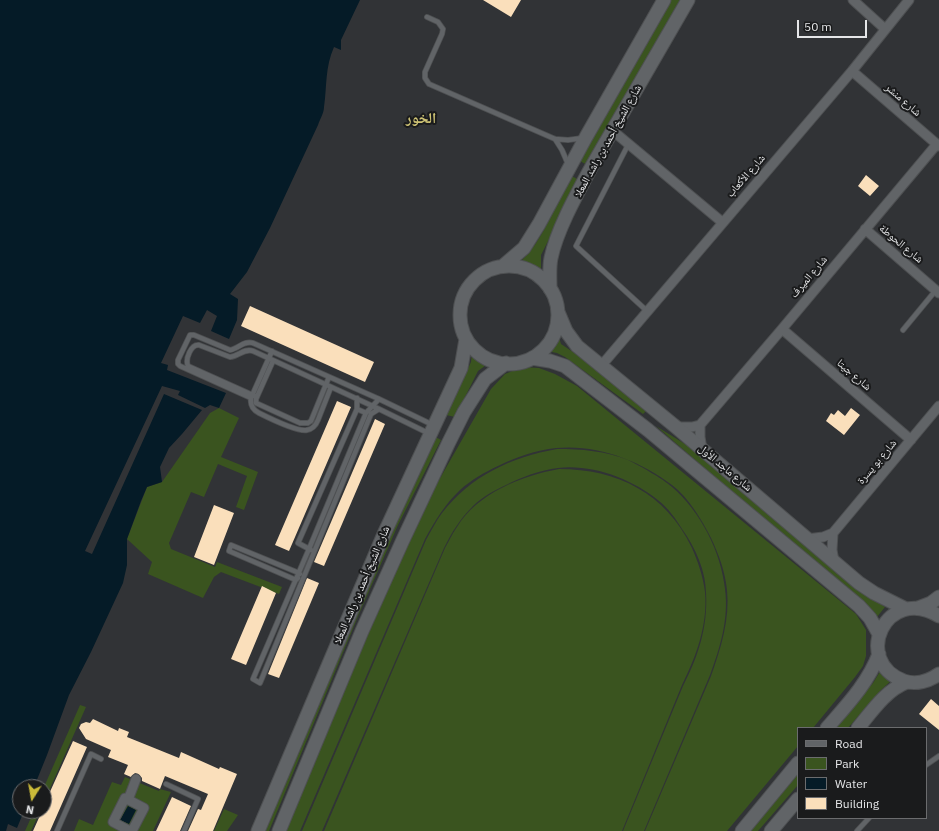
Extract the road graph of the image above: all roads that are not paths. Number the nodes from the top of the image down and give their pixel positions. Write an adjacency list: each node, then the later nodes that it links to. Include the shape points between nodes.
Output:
1 (664, 0): 9 (main road, شارع الشيخ أحمد بن راشد المعلا)
2 (688, 0): 8 (main road, شارع الشيخ أحمد بن راشد المعلا)
3 (853, 0): 6 (street)
4 (909, 0): 6 (street, شارع الأكعاب)
5 (427, 17): 10 (lane, via 438,22 443,29 425,72 427,82)
6 (885, 29): 7 (street, شارع الأكعاب)
7 (852, 71): 12 (street, شارع منشر); 14 (street, شارع الأكعاب)
8 (613, 131): 11 (street); 17 (main road, شارع الشيخ أحمد بن راشد المعلا, via 577,194 560,233 551,258)
9 (586, 137): 10 (lane, via 574,140); 13 (main road, شارع الشيخ أحمد بن راشد المعلا)
10 (555, 139): 13 (lane)
11 (629, 143): 14 (street); 19 (lane, via 576,246)
12 (938, 145): 15 (street, شارع الميرف)
13 (569, 169): 16 (main road, شارع الشيخ أحمد بن راشد المعلا, via 524,248)
14 (722, 222): 19 (street, شارع الأكعاب)
15 (865, 229): 18 (street, شارع الحوطة); 21 (street, شارع الميرف)
16 (503, 266): 17 (main road, via 521,267 538,275); 23 (main road, via 487,270 464,292 460,324)
17 (550, 289): 20 (main road)
18 (938, 291): 22 (lane)
19 (647, 310): 29 (street, شارع الأكعاب)
20 (558, 312): 25 (main road, via 555,331 546,347); 29 (main road, شارع ماجد الأول, via 566,331 577,346)
21 (782, 329): 41 (street, شارع الميرف); 44 (street, شارع جيتا)
22 (903, 330)
23 (466, 339): 28 (main road, via 476,351 490,360); 43 (main road, شارع الشيخ أحمد بن راشد المعلا, via 461,368)
24 (272, 351): 26 (lane); 30 (lane); 33 (lane, via 250,342 230,350 194,335 187,338 178,360 180,366)
25 (532, 358): 28 (main road); 54 (main road, شارع ماجد الأول, via 565,366 648,430 859,606)
26 (268, 359): 27 (lane); 33 (lane); 33 (lane, via 249,350 230,357 196,344 187,359 188,366)
27 (273, 361): 31 (lane); 33 (lane)
28 (506, 364): 73 (main road, شارع الشيخ أحمد بن راشد المعلا, via 485,379 448,444 362,631)
29 (601, 366): 42 (main road, شارع ماجد الأول)
30 (329, 377): 31 (lane); 35 (lane)
31 (326, 385): 32 (lane); 33 (lane, via 311,421 304,424 258,405)
32 (331, 387): 33 (lane, via 316,425 306,431 300,431 259,413 253,409 250,402); 34 (lane)
33 (253, 396)
34 (357, 398): 36 (lane); 38 (lane)
35 (379, 399): 36 (lane); 43 (lane)
36 (373, 406): 39 (lane); 40 (lane)
37 (939, 406): 44 (street, شارع بو يسرة)
38 (358, 409): 40 (lane); 48 (lane, via 298,543)
39 (379, 409): 43 (lane); 48 (lane, via 371,414)
40 (366, 413): 48 (lane)
41 (700, 425): 42 (street); 45 (street)
42 (676, 427): 45 (main road, شارع ماجد الأول)
43 (432, 430): 72 (main road, شارع الشيخ أحمد بن راشد المعلا, via 381,541)
44 (911, 440): 46 (street, شارع بو يسرة)
45 (702, 449): 47 (main road, شارع ماجد الأول)
46 (833, 533): 47 (street); 49 (street)
47 (808, 538): 49 (main road, شارع ماجد الأول)
48 (312, 551): 50 (lane); 50 (lane, via 306,574)
49 (834, 561): 52 (main road, شارع ماجد الأول, via 874,593)
50 (300, 578): 50 (lane, via 231,545 229,551); 50 (lane, via 253,679 260,683)
51 (939, 597): 52 (main road, via 931,603)
52 (912, 608): 53 (main road, شارع ماجد الأول, via 929,610); 54 (main road, via 894,614)
53 (939, 616)
54 (879, 634): 55 (main road)
55 (879, 654): 57 (main road, via 889,672); 58 (main road, via 863,685)
56 (937, 677): 57 (main road)
57 (907, 682): 59 (main road, via 890,692)
58 (828, 727)
59 (859, 727)
60 (939, 756): 63 (lane)
61 (101, 759): 69 (lane, via 91,754)
62 (797, 764): 74 (main road)
63 (927, 764)
64 (136, 779): 66 (street)
65 (166, 784): 71 (lane, via 198,799)
66 (128, 800): 70 (street, via 144,808); 70 (street, via 125,798 113,822)
67 (797, 800): 75 (main road)
68 (867, 819): 76 (lane)
69 (57, 831)
70 (130, 831)
71 (184, 831)
72 (258, 831)
73 (280, 831)
74 (742, 831)
75 (771, 831)
76 (857, 831)

